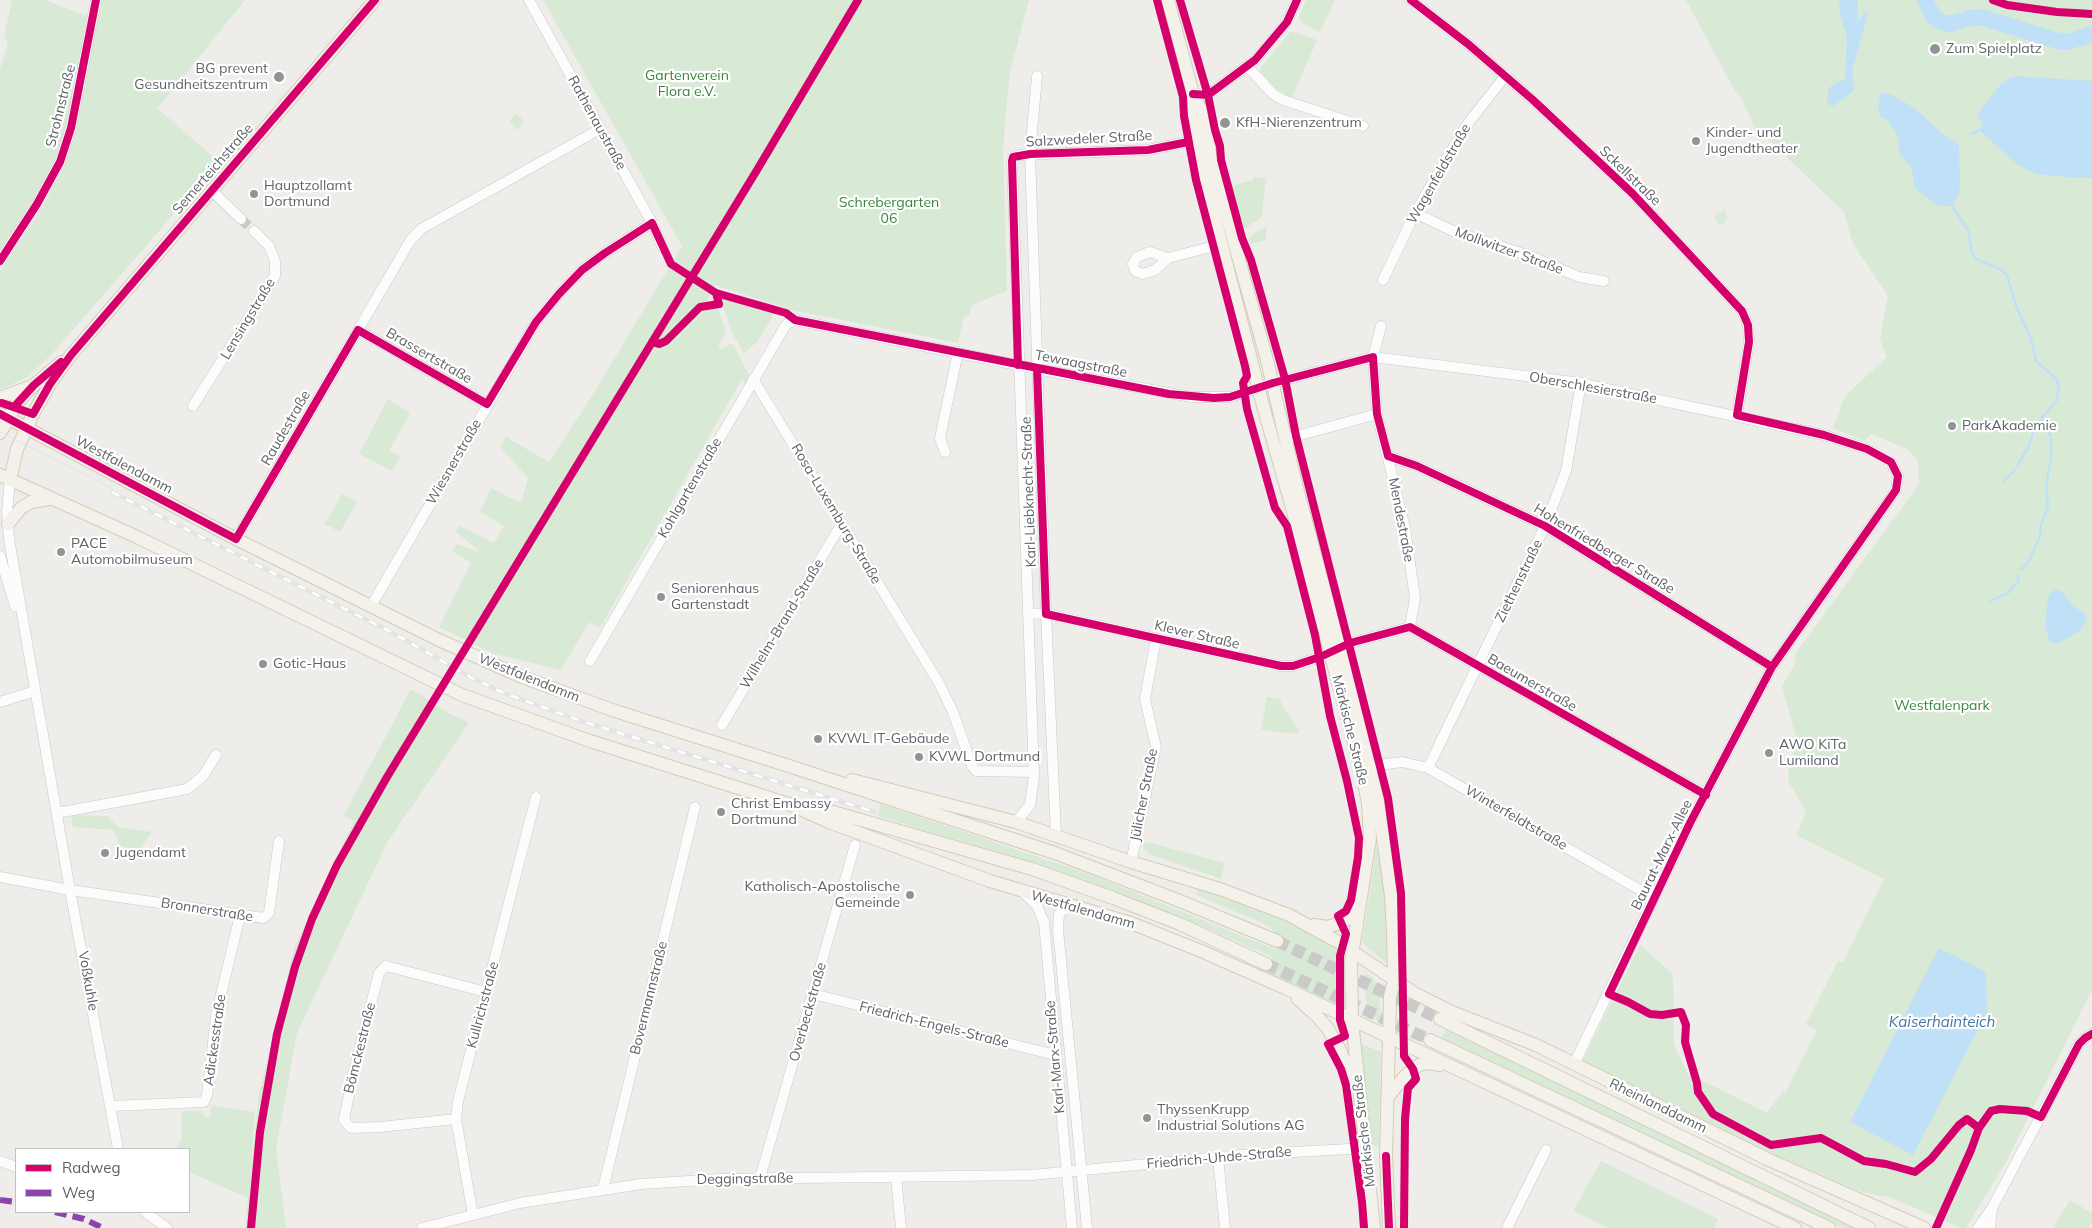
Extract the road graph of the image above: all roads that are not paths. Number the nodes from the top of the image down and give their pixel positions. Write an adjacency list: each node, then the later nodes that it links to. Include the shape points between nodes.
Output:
1 (96, 0): 24 (street, Strohnstraße, via 72,128 60,162)
2 (375, 0): 16 (main road, Semerteichstraße)
3 (529, 0): 12 (street, Rathenaustraße)
4 (1168, 0): 10 (main road, Märkische Straße)
5 (1297, 0): 7 (street, via 1288,22)
6 (1411, 0): 8 (street, Sckellstraße)
7 (1247, 66): 10 (street, via 1208,94); 11 (street, via 1283,100)
8 (1506, 75): 17 (street, Wagenfeldstraße, via 1469,122); 44 (street, Sckellstraße, via 1632,193 1742,310 1748,324 1749,342)
9 (1037, 76): 14 (street, Karl-Liebknecht-Straße)
10 (1193, 94): 13 (main road, Märkische Straße, via 1191,114); 36 (main road, Märkische Straße, via 1202,112 1214,170)
11 (1363, 126)
12 (600, 129): 19 (street, Rathenaustraße); 29 (street, Raudestraße, via 421,229 410,241)
13 (1197, 140): 14 (street, Salzwedeler Straße, via 1148,150); 21 (main road, Märkische Straße)
14 (1030, 154): 15 (street, Salzwedeler Straße); 34 (street, Karl-Liebknecht-Straße)
15 (1013, 157): 33 (street, Karl-Liebknecht-Straße)
16 (211, 190): 18 (street); 31 (main road, Semerteichstraße)
17 (1415, 213): 25 (street, Wagenfeldstraße); 26 (street, Mollwitzer Straße, via 1453,231 1533,257 1579,277)
18 (241, 219)
19 (652, 223): 22 (street, Rathenaustraße); 41 (street, Wiesnerstraße, via 582,270 559,294 536,322)
20 (254, 231): 42 (street, Lensingstraße, via 269,246 275,261 275,276)
21 (1222, 244): 23 (street); 39 (main road, Märkische Straße)
22 (663, 248)
23 (1168, 258)
24 (0, 262)
25 (1383, 280)
26 (1604, 281)
27 (796, 320): 30 (street, Tewaagstraße); 35 (street, Kohlgartenstraße, via 784,328)
28 (1381, 326): 32 (street, Mendestraße)
29 (358, 330): 41 (street, Brassertstraße); 57 (street, Raudestraße)
30 (958, 352): 33 (street, Tewaagstraße); 49 (street, via 940,438)
31 (71, 355): 38 (main road, Semerteichstraße); 46 (main road, Semerteichstraße, via 50,384)
32 (1373, 357): 36 (street, Oberschlesierstraße); 37 (street, Oberschlesierstraße); 43 (street, Mendestraße)
33 (1018, 365): 34 (street, Tewaagstraße); 60 (street, Karl-Liebknecht-Straße)
34 (1037, 369): 39 (street, Tewaagstraße, via 1191,397 1230,397); 61 (street, Karl-Liebknecht-Straße)
35 (753, 379): 54 (street, Rosa-Luxemburg-Straße); 66 (street, Kohlgartenstraße)
36 (1273, 382): 39 (street, Tewaagstraße); 48 (main road, Märkische Straße)
37 (1581, 383): 44 (street, Oberschlesierstraße); 56 (street, Ziethenstraße, via 1566,470)
38 (34, 384): 40 (main road); 45 (main road, Semerteichstraße)
39 (1258, 388): 65 (main road, Märkische Straße)
40 (0, 398)
41 (487, 404): 59 (street, Wiesnerstraße)
42 (193, 406)
43 (1377, 414): 48 (street); 50 (street, Mendestraße)
44 (1737, 415): 51 (street, Oberschlesierstraße, via 1824,435 1867,449 1891,462)
45 (4, 416): 46 (main road, Westfalendamm); 47 (main road, Semerteichstraße)
46 (27, 428): 52 (main road, Semerteichstraße); 57 (main road, Westfalendamm)
47 (0, 433)
48 (1286, 439): 65 (main road, Märkische Straße)
49 (945, 452)
50 (1388, 456): 56 (street, Hohenfriedberger Straße, via 1417,466); 62 (street, Mendestraße, via 1405,528 1415,598)
51 (1898, 476): 68 (street, Baurat-Marx-Allee, via 1896,490)
52 (5, 477): 53 (main road, Westfalendamm); 55 (street, Voßkuhle)
53 (50, 499): 55 (main road, via 31,502 21,508); 80 (main road, Westfalendamm, via 137,537 462,695 590,741)
54 (842, 523): 71 (street, Wilhelm-Brand-Straße); 75 (street, Rosa-Luxemburg-Straße, via 953,712 972,766 976,770)
55 (8, 524): 63 (street, Voßkuhle)
56 (1545, 526): 67 (street, Ziethenstraße); 68 (street, Hohenfriedberger Straße)
57 (236, 539): 59 (main road, Westfalendamm)
58 (0, 556): 63 (street, Voßkuhle)
59 (371, 606): 77 (main road, Westfalendamm, via 486,662 542,685)
60 (1028, 612): 61 (street); 75 (street, Karl-Liebknecht-Straße)
61 (1046, 614): 64 (street, Klever Straße); 76 (street, Karl-Liebknecht-Straße)
62 (1410, 627): 65 (street); 67 (street, Baeumerstraße)
63 (25, 636): 69 (street, Voßkuhle)
64 (1156, 639): 65 (street, Klever Straße, via 1281,666 1293,666); 87 (street, Jülicher Straße, via 1145,700 1156,747)
65 (1335, 650): 73 (main road, Märkische Straße); 92 (main road, Märkische Straße, via 1368,802 1370,838)
66 (590, 661)
67 (1478, 666): 74 (street, Ziethenstraße); 78 (street, Baeumerstraße)
68 (1772, 667): 78 (street, Baurat-Marx-Allee)
69 (35, 691): 70 (street); 82 (street, Voßkuhle)
70 (0, 702)
71 (722, 725)
72 (216, 755): 82 (street, via 203,776 187,789)
73 (1370, 766): 74 (street, Winterfeldtstraße, via 1402,762); 99 (main road, Märkische Straße, via 1391,896)
74 (1428, 768): 91 (street, Winterfeldtstraße)
75 (1034, 774): 76 (street); 83 (street, Karl-Liebknecht-Straße, via 1030,805)
76 (1053, 775): 84 (street, Karl-Liebknecht-Straße)
77 (834, 781): 83 (main road, Westfalendamm, via 855,780); 96 (main road, Westfalendamm, via 1055,854)
78 (1706, 795): 91 (street, Baurat-Marx-Allee)
79 (536, 797): 101 (street, Kullrichstraße)
80 (789, 804): 90 (main road, Westfalendamm, via 829,822); 98 (main road, Westfalendamm, via 833,812 1032,869 1180,924)
81 (695, 807): 125 (street, Bovermannstraße)
82 (57, 813): 89 (street, Voßkuhle)
83 (1016, 822): 84 (main road, Westfalendamm)
84 (1056, 835): 87 (main road, Westfalendamm)
85 (279, 841): 94 (street, Bronnerstraße, via 269,913 264,918)
86 (855, 845): 102 (street, Overbeckstraße)
87 (1131, 862): 95 (main road, Westfalendamm, via 1227,892)
88 (0, 877): 89 (street, Bronnerstraße)
89 (70, 890): 94 (street, Bronnerstraße); 113 (street, Voßkuhle)
90 (1023, 892): 93 (main road, Westfalendamm); 108 (street, Karl-Marx-Straße, via 1037,906 1044,922)
91 (1654, 898): 109 (street, Baurat-Marx-Allee)
92 (1360, 904): 95 (main road, via 1347,920 1334,926); 97 (main road, Märkische Straße)
93 (1073, 906): 100 (main road, Westfalendamm, via 1148,929); 122 (street, Karl-Marx-Straße, via 1063,910 1058,922)
94 (240, 915): 113 (street, Adickesstraße, via 216,1016 204,1102)
95 (1306, 924): 97 (main road, Westfalendamm)
96 (1277, 941)
97 (1354, 952): 99 (main road, Westfalendamm); 104 (main road, Märkische Straße, via 1351,962)
98 (1266, 964)
99 (1394, 981): 106 (main road, Märkische Straße, via 1390,997); 109 (main road, Rheinlanddamm, via 1444,1008 1504,1031)
100 (1285, 988): 104 (main road, Westfalendamm); 112 (main road, via 1328,1029 1345,1060)
101 (486, 992): 114 (street, Kullrichstraße); 114 (street, Bömckestraße, via 386,966 379,973 344,1120 351,1128)
102 (813, 994): 108 (street, Friedrich-Engels-Straße); 124 (street, Overbeckstraße)
103 (1440, 1019): 140 (main road, Rheinlanddamm)
104 (1352, 1021): 106 (main road, Westfalendamm); 112 (main road, Märkische Straße)
105 (2092, 1034): 126 (street, via 2077,1048)
106 (1390, 1038): 110 (main road); 111 (main road, Märkische Straße)
107 (1430, 1040): 139 (main road)
108 (1055, 1055): 122 (street, Karl-Marx-Straße)
109 (1574, 1064): 141 (main road, Rheinlanddamm, via 1767,1159)
110 (1460, 1071): 111 (main road, via 1439,1064 1419,1065 1405,1076); 138 (main road)
111 (1388, 1098): 118 (main road, Märkische Straße)
112 (1360, 1102): 116 (main road, Märkische Straße)
113 (110, 1106): 115 (street, Voßkuhle)
114 (456, 1119): 128 (street, Kullrichstraße)
115 (118, 1148)
116 (1366, 1148): 118 (main road); 119 (street, Friedrich-Uhde-Straße); 135 (main road, Märkische Straße)
117 (1546, 1150): 137 (street)
118 (1386, 1156): 136 (main road, Märkische Straße)
119 (1218, 1157): 122 (street, Friedrich-Uhde-Straße); 134 (street)
120 (0, 1161): 121 (street)
121 (15, 1167)
122 (1073, 1172): 123 (street, Deggingstraße, via 1009,1176); 132 (street, Karl-Marx-Straße); 133 (street, Karl-Marx-Straße)
123 (896, 1176): 124 (street, Deggingstraße); 131 (street)
124 (760, 1178): 125 (street, Deggingstraße)
125 (603, 1189): 128 (street, Deggingstraße, via 520,1203)
126 (1992, 1208): 142 (street); 143 (street)
127 (146, 1213): 129 (street)
128 (473, 1215): 130 (street, Deggingstraße)
129 (167, 1228)
130 (422, 1228)
131 (901, 1228)
132 (1072, 1228)
133 (1087, 1228)
134 (1225, 1228)
135 (1374, 1228)
136 (1388, 1228)
137 (1507, 1228)
138 (1795, 1228)
139 (1829, 1228)
140 (1869, 1228)
141 (1924, 1228)
142 (1978, 1228)
143 (1990, 1228)

